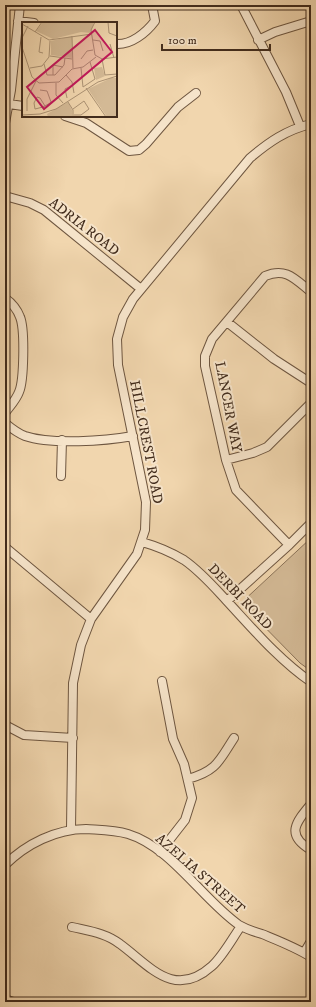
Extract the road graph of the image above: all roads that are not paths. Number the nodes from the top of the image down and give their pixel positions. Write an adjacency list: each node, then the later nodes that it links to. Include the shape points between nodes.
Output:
1 (20, 5): 4 (street)
2 (152, 5): 8 (street, via 155,21 149,29 131,41)
3 (241, 5): 7 (street)
4 (18, 21): 6 (street); 10 (street)
5 (311, 21): 7 (street)
6 (26, 22)
7 (258, 40): 15 (street, via 286,92)
8 (117, 44)
9 (196, 93): 12 (street, via 178,107 139,150 129,151 86,123)
10 (9, 104): 11 (street); 13 (street)
11 (22, 106)
12 (68, 117)
13 (5, 123)
14 (311, 124): 15 (street, HILLCREST ROAD)
15 (300, 126): 17 (street, HILLCREST ROAD, via 269,141 250,158)
16 (5, 196): 17 (street, ADRIA ROAD, via 44,210)
17 (141, 289): 25 (street, HILLCREST ROAD, via 123,317 117,339 118,365)
18 (311, 292): 20 (street, LANCER WAY, via 287,274 276,272 265,276)
19 (5, 298): 23 (street, via 13,304 18,313 23,332 20,391)
20 (227, 322): 21 (street); 27 (street, LANCER WAY, via 212,339 205,356)
21 (311, 384)
22 (311, 403): 27 (street, via 267,447)
23 (5, 413)
24 (5, 423): 26 (street, via 25,436)
25 (132, 436): 26 (street, via 86,441); 30 (street, HILLCREST ROAD, via 146,502)
26 (62, 440): 28 (street)
27 (226, 460): 31 (street, LANCER WAY, via 236,490)
28 (61, 476)
29 (311, 523): 31 (street)
30 (142, 542): 33 (street, DERBI ROAD, via 159,547 184,560 211,583); 34 (street, HILLCREST ROAD, via 137,554)
31 (289, 545): 33 (street)
32 (5, 547): 34 (street)
33 (226, 601): 36 (street, DERBI ROAD, via 299,674)
34 (91, 619): 38 (street, HILLCREST ROAD, via 81,645 73,683)
35 (162, 681): 40 (street, via 173,739)
36 (311, 682)
37 (5, 725): 38 (street, via 24,735)
38 (73, 738): 42 (street, HILLCREST ROAD)
39 (234, 738): 40 (street, via 214,767 204,775)
40 (188, 779): 44 (street, via 192,798 185,820)
41 (311, 804): 43 (street, via 295,828 300,843)
42 (71, 829): 44 (street, AZELIA STREET, via 128,834); 45 (street, AZELIA STREET, via 37,841)
43 (311, 850)
44 (160, 852): 46 (street, AZELIA STREET)
45 (7, 861)
46 (241, 926): 47 (street, via 213,965 197,976 182,980 168,979 156,974 120,944 103,934); 49 (street, AZELIA STREET)
47 (72, 927)
48 (311, 941): 49 (street)
49 (307, 955)
50 (5, 999): 51 (street)
51 (13, 1002)

